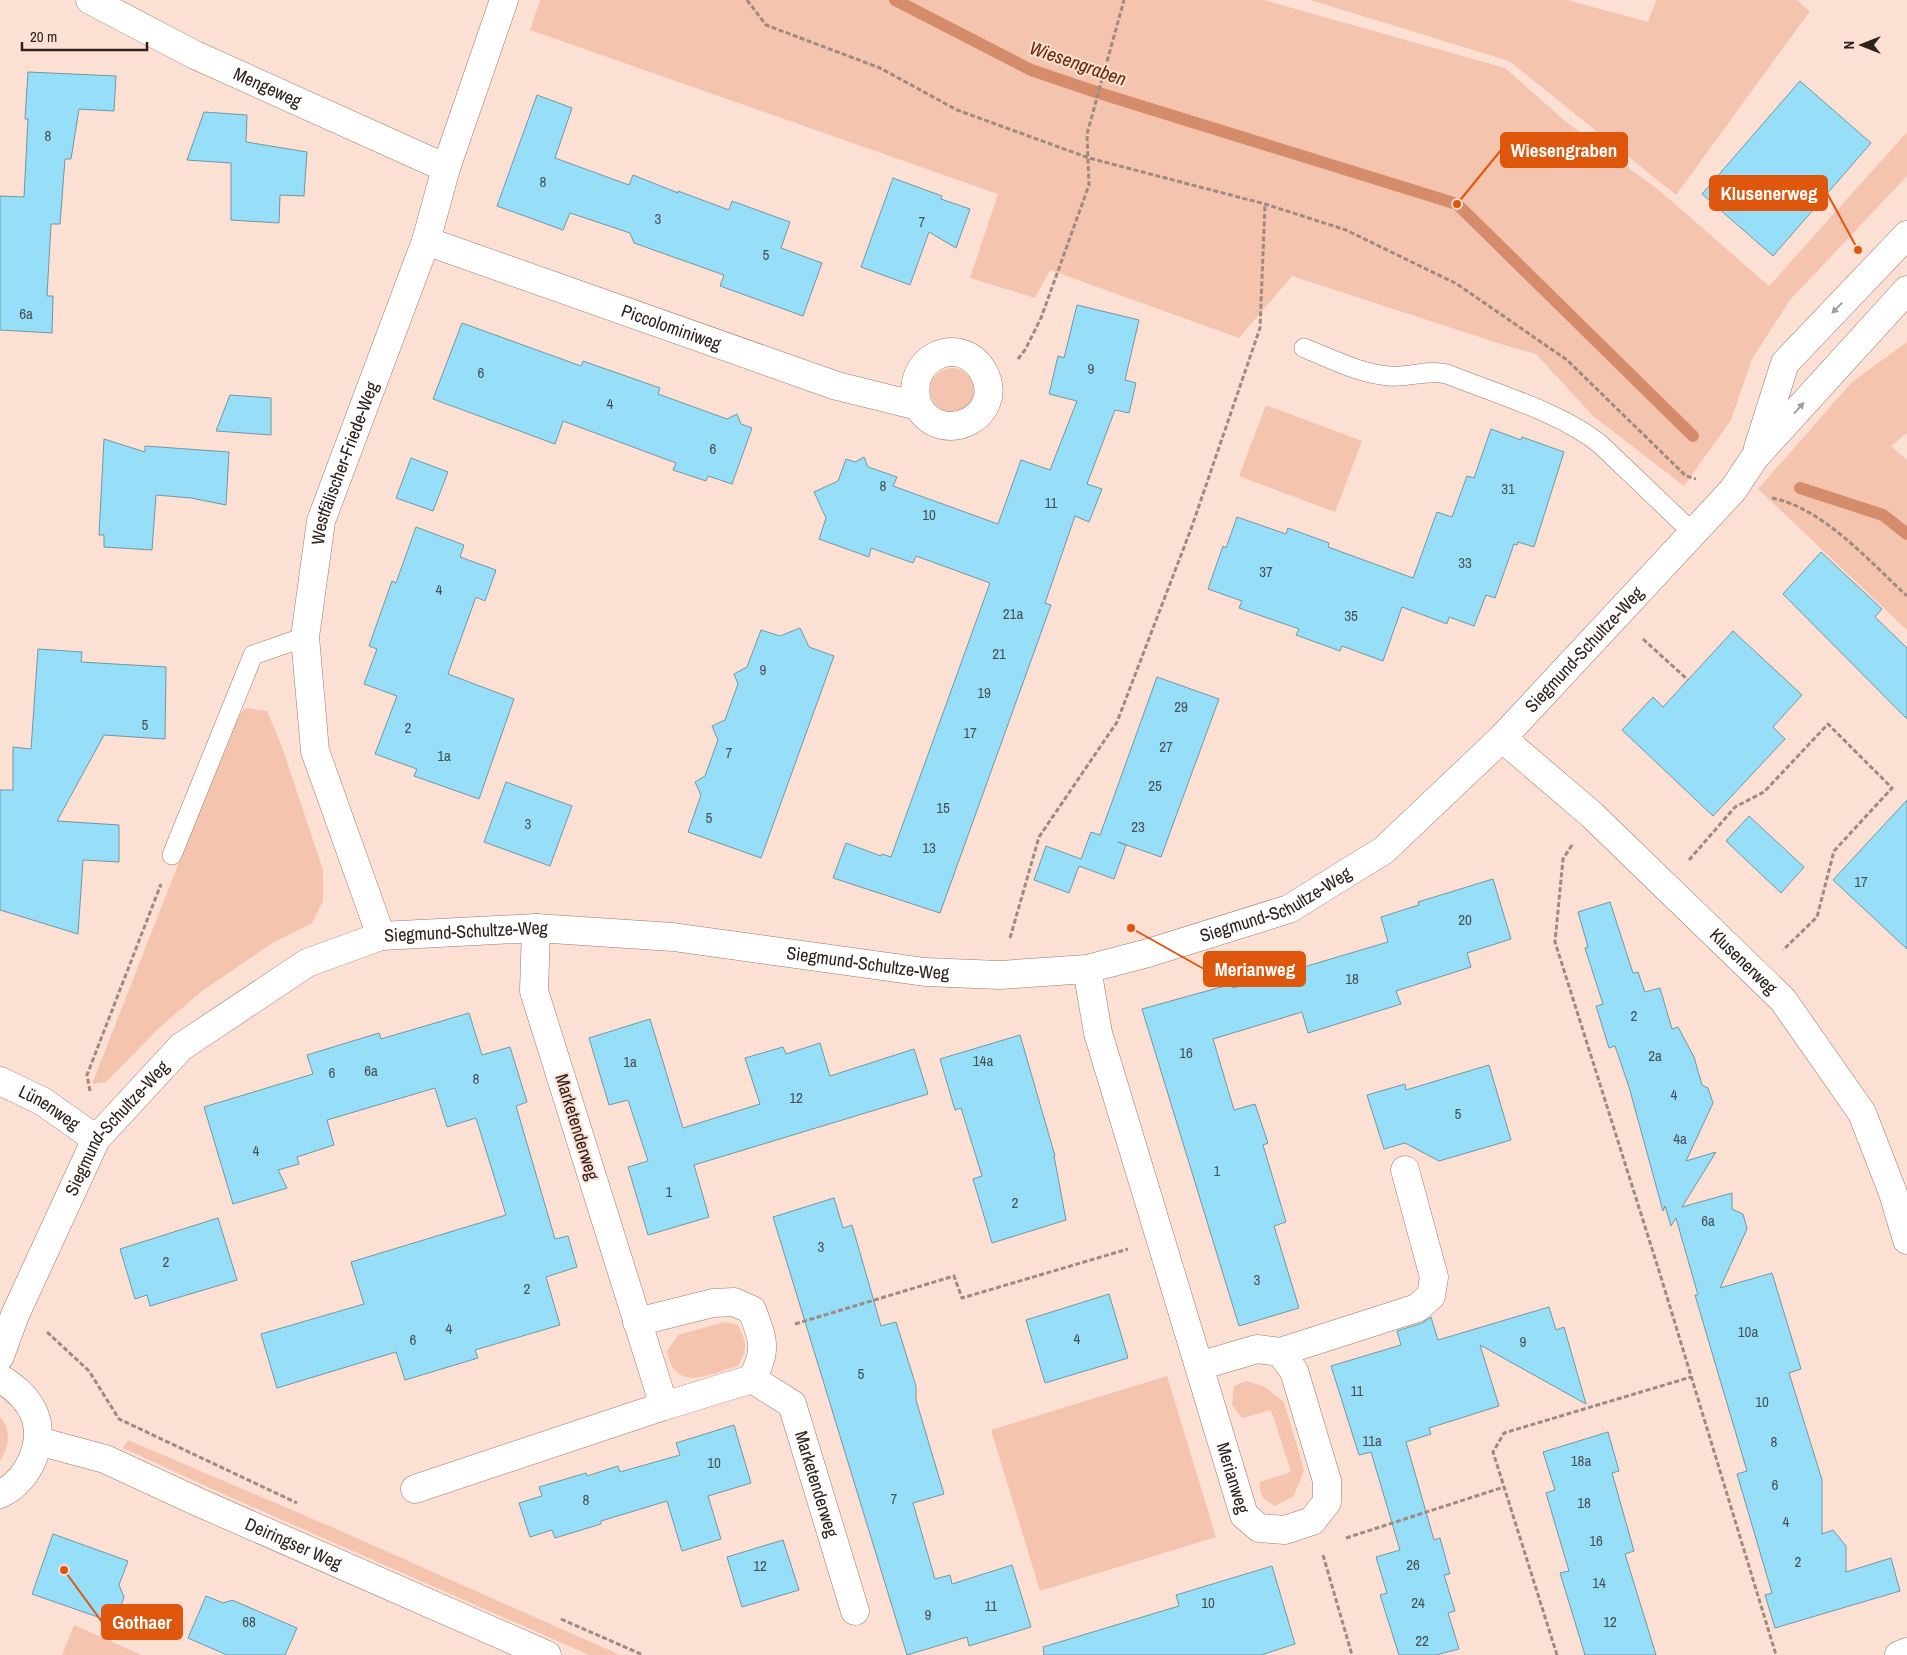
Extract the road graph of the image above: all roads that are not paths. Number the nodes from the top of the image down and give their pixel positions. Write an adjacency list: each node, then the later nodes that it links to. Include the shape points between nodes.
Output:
1 (90, 0): 3 (street, Mengeweg, via 195,55)
2 (504, 0): 3 (street, Westfälischer-Friede-Weg)
3 (446, 168): 5 (street, Westfälischer-Friede-Weg)
4 (1907, 235): 6 (street, Siegmund-Schultze-Weg)
5 (426, 241): 9 (street, Piccolominiweg, via 837,386); 12 (street, Westfälischer-Friede-Weg, via 321,521)
6 (1864, 281): 7 (street); 10 (street, Siegmund-Schultze-Weg, one-way to 10, via 1785,363)
7 (1903, 302): 10 (street, Siegmund-Schultze-Weg, one-way to 7)
8 (1304, 348): 11 (lane, via 1387,376 1427,371 1447,374 1566,422 1588,433)
9 (918, 406): 9 (street, Piccolominiweg, via 939,425 968,423 981,412 988,394 987,380 977,363 963,354 935,356 920,369 914,388)
10 (1755, 457): 11 (street, Siegmund-Schultze-Weg, via 1733,490)
11 (1693, 532): 13 (street, Siegmund-Schultze-Weg)
12 (305, 637): 14 (lane, via 254,655); 16 (street, Westfälischer-Friede-Weg, via 315,751)
13 (1502, 738): 17 (street, Siegmund-Schultze-Weg, via 1384,850 1289,910 1148,954); 21 (street, Klusenerweg, via 1592,816 1783,1000 1862,1113 1893,1193)
14 (172, 855)
15 (536, 928): 16 (street, Siegmund-Schultze-Weg); 17 (street, Siegmund-Schultze-Weg, via 674,937 925,972 1000,975); 22 (street, Marketenderweg, via 534,991)
16 (381, 936): 19 (street, Siegmund-Schultze-Weg, via 307,962 182,1047)
17 (1086, 969): 25 (street, Merianweg, via 1098,1033)
18 (0, 1081): 19 (street, Lünenweg, via 42,1101)
19 (96, 1139): 24 (street, Siegmund-Schultze-Weg, via 15,1315)
20 (1405, 1170): 23 (street, via 1434,1277 1431,1296 1417,1308)
21 (1907, 1240)
22 (638, 1322): 27 (street, via 713,1303 734,1302 752,1310 761,1334 763,1359); 28 (street, Marketenderweg)
23 (1280, 1352): 25 (street, via 1257,1348); 25 (street, Merianweg, via 1294,1371 1327,1481 1327,1502 1316,1533 1259,1528 1244,1515)
24 (0, 1356)
25 (1199, 1366)
26 (0, 1378): 29 (street, via 18,1389 33,1412)
27 (752, 1379): 28 (street); 32 (street, Marketenderweg, via 792,1404)
28 (664, 1406): 30 (street)
29 (38, 1441): 31 (street, via 29,1468 11,1489); 34 (street, Deiringser Weg, via 105,1459)
30 (415, 1489)
31 (0, 1494)
32 (855, 1611)
33 (1907, 1652): 35 (street)
34 (547, 1655)
35 (1898, 1655)

